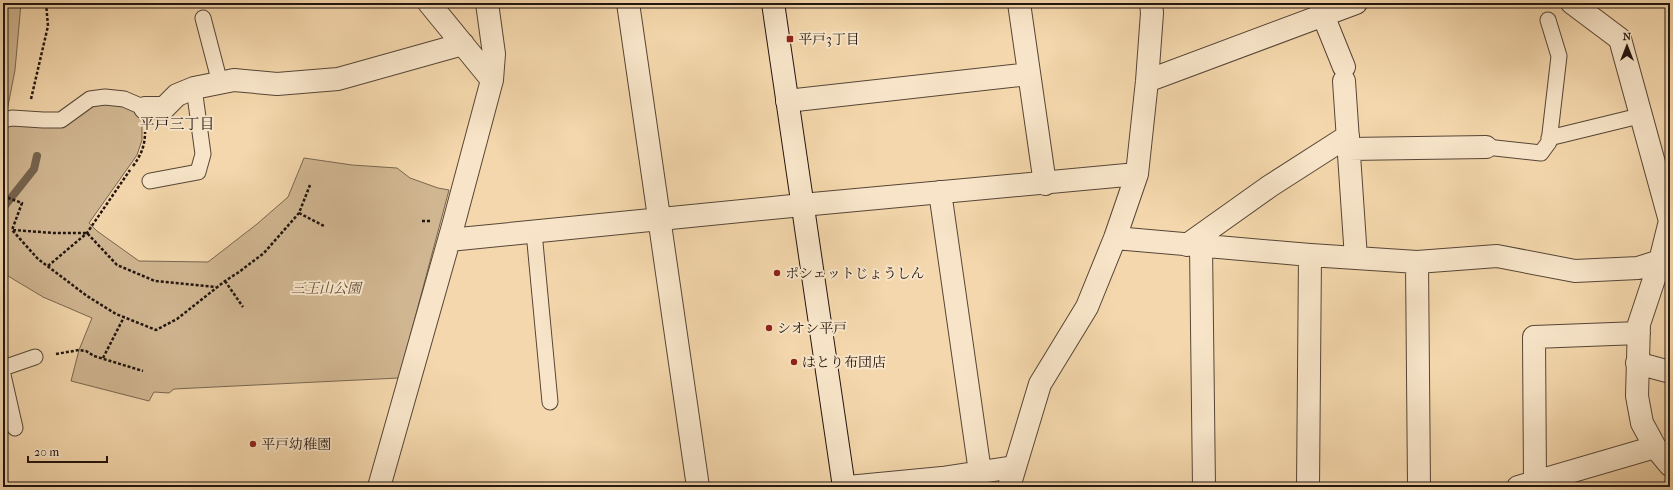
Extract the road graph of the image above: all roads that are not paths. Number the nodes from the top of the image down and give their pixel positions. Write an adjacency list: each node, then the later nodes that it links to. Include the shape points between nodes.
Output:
1 (430, 3): 12 (street)
2 (487, 3): 14 (street, via 494,54)
3 (628, 3): 30 (street)
4 (773, 3): 18 (street)
5 (1019, 3): 13 (street)
6 (1151, 3): 15 (street)
7 (1356, 3): 9 (street)
8 (1572, 3): 31 (street, via 1620,39)
9 (1323, 15): 15 (street); 23 (street, via 1344,74)
10 (203, 18): 16 (lane)
11 (1548, 20): 22 (lane, via 1559,56)
12 (464, 44): 14 (street); 16 (street, via 338,79 277,84 234,80)
13 (1030, 74): 18 (street); 27 (street)
14 (492, 80): 34 (street)
15 (1147, 81): 25 (street)
16 (220, 83): 17 (street)
17 (194, 88): 19 (street, via 177,96 164,108); 26 (lane, via 203,154 198,172)
18 (787, 101): 29 (street)
19 (145, 108): 21 (lane, via 124,99 105,97 90,99 60,120)
20 (1631, 118): 22 (lane)
21 (3, 120)
22 (1550, 138): 24 (lane, via 1541,153)
23 (1349, 143): 24 (street); 35 (street, via 1270,186); 37 (street)
24 (1486, 147)
25 (1137, 174): 27 (street); 33 (street)
26 (150, 181)
27 (1045, 184): 28 (street)
28 (940, 192): 29 (street); 50 (street)
29 (802, 205): 30 (street); 56 (street)
30 (658, 220): 32 (street); 55 (street)
31 (1670, 221): 38 (street)
32 (534, 232): 34 (street); 46 (lane)
33 (1115, 238): 35 (street); 51 (street, via 1087,307 1040,384)
34 (450, 240): 54 (street)
35 (1194, 245): 36 (street); 58 (street)
36 (1310, 255): 37 (street); 59 (street)
37 (1356, 258): 39 (street)
38 (1660, 261): 39 (street, via 1638,268 1575,271 1497,256); 40 (street, via 1639,324)
39 (1417, 262): 60 (street)
40 (1639, 333): 42 (street); 53 (street, via 1534,337)
41 (35, 357): 43 (lane)
42 (1638, 363): 44 (street); 48 (street, via 1637,396 1642,423)
43 (3, 368)
44 (1670, 372)
45 (3, 374): 47 (lane)
46 (550, 402)
47 (15, 428)
48 (1655, 446): 49 (street); 53 (street)
49 (1670, 465)
50 (980, 472): 51 (street); 52 (street)
51 (1011, 477)
52 (943, 483): 57 (street)
53 (1530, 485)
54 (379, 487)
55 (698, 487)
56 (844, 487)
57 (848, 487)
58 (1204, 487)
59 (1308, 487)
60 (1419, 487)

